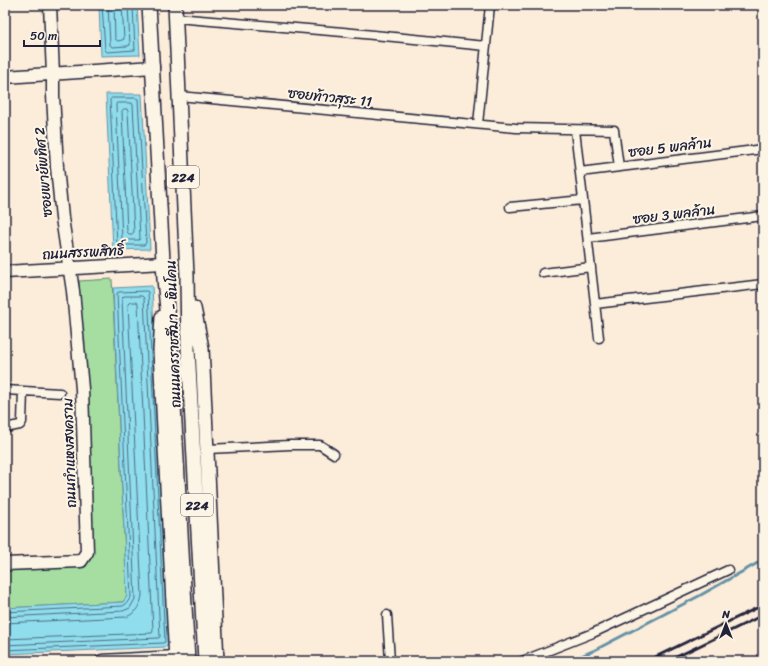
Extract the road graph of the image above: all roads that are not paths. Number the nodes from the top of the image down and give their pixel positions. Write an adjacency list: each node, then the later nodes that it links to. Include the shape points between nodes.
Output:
1 (50, 5): 8 (street, ซอยพายัพทิศ 2)
2 (149, 5): 7 (main road)
3 (175, 5): 5 (main road, ถนนนครราชสีมา - หินโคน / 224)
4 (490, 5): 6 (street)
5 (176, 18): 6 (street); 10 (main road, ถนนนครราชสีมา - หินโคน / 224)
6 (486, 46): 11 (street)
7 (153, 67): 8 (street); 20 (main road)
8 (53, 74): 9 (street); 21 (street, ซอยพายัพทิศ 2, via 57,167)
9 (5, 77)
10 (179, 96): 11 (street, ซอยท้าวสุระ 11); 25 (main road, ถนนนครราชสีมา - หินโคน / 224)
11 (478, 124): 12 (street, ซอยท้าวสุระ 11)
12 (575, 130): 14 (street, ซอยท้าวสุระ 11, via 614,130); 15 (street)
13 (763, 149): 14 (street, ซอย 5 พลล้าน)
14 (619, 167): 15 (street, ซอย 5 พลล้าน)
15 (580, 172): 16 (street)
16 (583, 200): 17 (street); 19 (street)
17 (510, 207)
18 (763, 216): 19 (street, ซอย 3 พลล้าน)
19 (588, 238): 22 (street)
20 (163, 263): 21 (street, ถนนสรรพสิทธิ์); 26 (main road)
21 (69, 268): 23 (street, ถนนสรรพสิทธิ์); 36 (street, ถนนกำแหงสงคราม, via 82,389 87,552 81,561)
22 (591, 268): 24 (street); 28 (street)
23 (5, 272)
24 (543, 273)
25 (187, 276): 34 (main road, via 202,348); 41 (main road, ถนนนครราชสีมา - หินโคน / 224, via 188,349)
26 (164, 279): 39 (main road, via 172,350); 39 (main road, via 160,351)
27 (763, 284): 28 (street)
28 (595, 304): 29 (street)
29 (599, 338)
30 (5, 390): 31 (street)
31 (23, 391): 32 (street); 33 (street, via 22,422 20,425)
32 (60, 393)
33 (5, 428)
34 (207, 449): 35 (street, via 320,445); 42 (main road)
35 (334, 454)
36 (5, 564)
37 (728, 570): 44 (street, via 593,633)
38 (387, 615): 43 (street)
39 (180, 660): 40 (street)
40 (102, 661)
41 (205, 661)
42 (217, 661)
43 (390, 661)
44 (522, 661)

